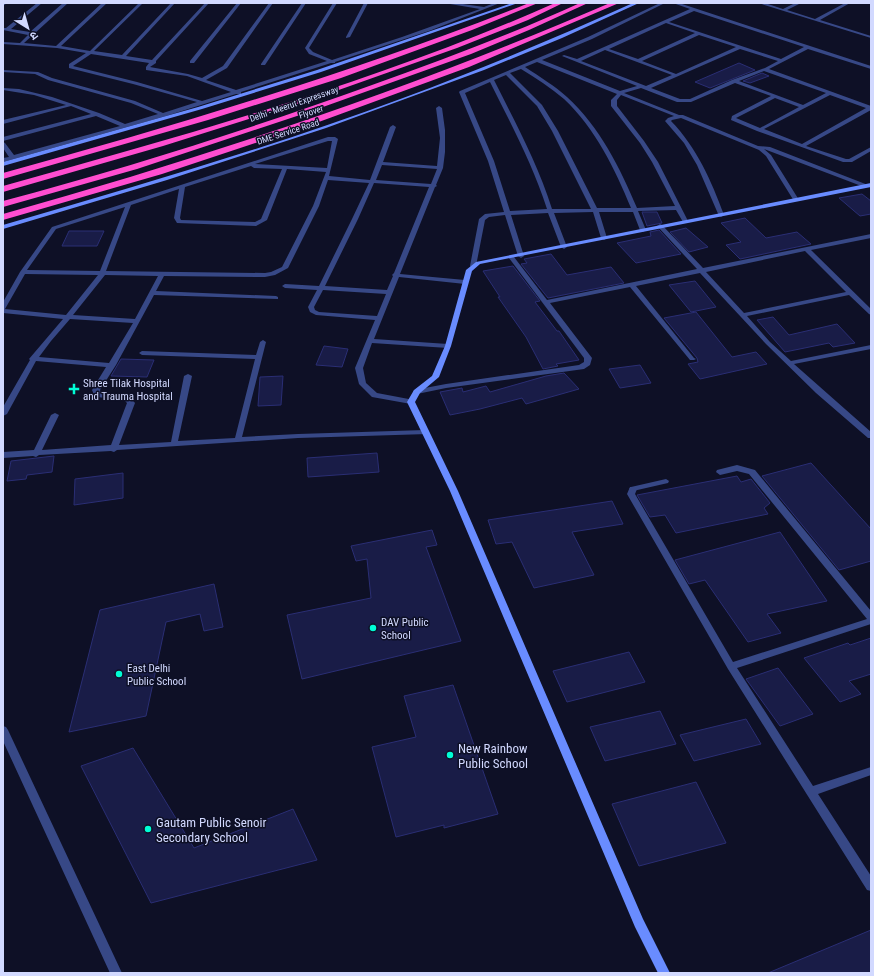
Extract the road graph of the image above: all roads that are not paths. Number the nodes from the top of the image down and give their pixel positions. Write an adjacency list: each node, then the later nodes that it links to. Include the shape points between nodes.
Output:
1 (40, 3): 31 (street)
2 (66, 3): 33 (street)
3 (104, 3): 38 (street)
4 (141, 3): 42 (street)
5 (173, 3): 44 (street)
6 (207, 3): 49 (street)
7 (239, 3): 50 (street)
8 (271, 3): 61 (street, via 225,67)
9 (304, 3): 52 (street)
10 (335, 3): 47 (street, via 307,48 311,53)
11 (366, 3): 34 (street)
12 (446, 3): 25 (street)
13 (498, 3): 26 (street)
14 (516, 3): 53 (main road)
15 (535, 3): 95 (highway, via 436,43 337,78 140,138)
16 (560, 3): 101 (highway, Delhi - Meerut Expressway, via 521,21 362,81 158,145)
17 (585, 3): 104 (highway, Delhi - Meerut Expressway, via 465,54 263,126 76,185)
18 (616, 3): 111 (highway, Flyover, via 513,48 342,113 114,186)
19 (637, 3): 114 (main road, DME Service Road, via 505,61 379,109 155,183)
20 (663, 3): 45 (street)
21 (675, 3): 27 (street)
22 (760, 3): 28 (street)
23 (799, 3): 28 (street)
24 (848, 3): 29 (street)
25 (459, 4): 26 (street)
26 (484, 9): 47 (street)
27 (694, 9): 30 (street); 40 (street)
28 (783, 10): 29 (street)
29 (816, 20): 35 (street)
30 (666, 22): 32 (street); 41 (street)
31 (6, 29): 33 (street)
32 (699, 33): 39 (street); 48 (street)
33 (31, 34): 37 (street)
34 (348, 37)
35 (871, 37)
36 (4, 44): 37 (street)
37 (21, 44): 38 (street)
38 (57, 47): 42 (street)
39 (740, 47): 46 (street); 59 (street)
40 (808, 47): 46 (street); 55 (street)
41 (606, 49): 48 (street); 51 (street)
42 (92, 51): 44 (street); 70 (street, via 71,67)
43 (564, 56): 51 (street)
44 (123, 57): 49 (street)
45 (537, 60): 54 (street); 68 (street)
46 (782, 60): 56 (street)
47 (332, 61): 53 (street); 65 (street)
48 (638, 61): 59 (street)
49 (154, 62): 61 (street, via 148,69)
50 (192, 62)
51 (577, 62): 63 (street)
52 (263, 64)
53 (339, 64): 67 (main road)
54 (522, 67): 58 (street); 108 (street, via 544,81 576,109 591,127 621,176)
55 (871, 68)
56 (766, 69): 62 (street); 66 (street)
57 (3, 71): 76 (street, via 36,73 133,102)
58 (506, 73): 60 (street); 106 (street, via 539,104)
59 (675, 76): 63 (street)
60 (491, 79): 107 (street, via 528,153); 109 (street, via 462,92 491,161)
61 (202, 80): 65 (street)
62 (734, 81): 63 (street, via 685,102); 69 (street)
63 (645, 87): 68 (street)
64 (3, 89): 71 (street, via 34,92)
65 (237, 92): 67 (street); 70 (street)
66 (830, 93): 72 (street); 74 (street)
67 (244, 94): 90 (main road)
68 (620, 94): 77 (street); 105 (street, via 614,100 615,110 630,126 655,162)
69 (775, 96): 72 (street); 81 (street, via 733,119)
70 (204, 103): 76 (street)
71 (71, 105): 75 (street); 78 (street)
72 (804, 107): 81 (street)
73 (439, 108): 93 (street, via 444,144)
74 (871, 108): 84 (street)
75 (97, 114): 79 (street); 82 (street)
76 (164, 115): 79 (street)
77 (677, 116): 85 (street); 110 (street, via 668,121 698,159)
78 (3, 122)
79 (126, 126): 87 (street)
80 (393, 127): 89 (street)
81 (760, 130): 84 (street)
82 (3, 139)
83 (3, 144): 87 (street)
84 (802, 146): 86 (street, via 845,162)
85 (759, 147): 99 (street, via 768,148); 102 (street, via 768,155)
86 (871, 149)
87 (13, 158): 88 (street)
88 (3, 160)
89 (380, 163): 93 (street); 97 (street)
90 (3, 164)
91 (250, 166): 92 (street); 94 (street, via 332,138 336,142); 100 (street)
92 (285, 168): 94 (street); 100 (street, via 264,220 256,224 179,222 177,218)
93 (440, 168): 98 (street)
94 (329, 170): 96 (street)
95 (3, 176)
96 (327, 178): 97 (street); 126 (street, via 285,268 280,272 265,275)
97 (372, 181): 98 (street); 131 (street)
98 (434, 186): 127 (street)
99 (869, 186): 102 (main road)
100 (182, 187): 103 (street)
101 (3, 189)
102 (796, 200): 110 (main road)
103 (129, 203): 124 (street, via 54,228); 125 (street)
104 (3, 204)
105 (678, 208): 108 (street); 112 (street)
106 (595, 210): 107 (street); 108 (street); 117 (street)
107 (550, 211): 109 (street); 118 (street)
108 (636, 211): 115 (street)
109 (508, 214): 120 (street); 122 (street, via 484,216)
110 (721, 215): 112 (main road)
111 (3, 217)
112 (685, 221): 113 (main road)
113 (660, 226): 115 (main road); 123 (street)
114 (3, 227)
115 (643, 230): 117 (main road)
116 (870, 237): 119 (street)
117 (604, 238): 118 (main road)
118 (564, 247): 120 (main road)
119 (806, 249): 123 (street); 134 (street)
120 (521, 256): 121 (main road)
121 (512, 258): 122 (main road); 136 (street)
122 (473, 266): 128 (main road, via 469,270)
123 (701, 270): 129 (street); 140 (street)
124 (23, 272): 125 (street); 137 (street)
125 (102, 274): 126 (street); 141 (street)
126 (162, 274): 133 (street)
127 (395, 275): 128 (street); 132 (street)
128 (466, 282): 146 (main road)
129 (631, 284): 136 (street); 151 (street)
130 (285, 286): 131 (street)
131 (321, 287): 132 (street); 142 (street, via 311,307 312,311 318,314)
132 (390, 292): 142 (street)
133 (153, 293): 135 (street); 143 (street)
134 (851, 293): 139 (street); 140 (street)
135 (276, 298)
136 (546, 302): 155 (street, via 588,358 588,363 581,367)
137 (3, 308)
138 (3, 311): 141 (street)
139 (871, 313)
140 (742, 315): 152 (street)
141 (68, 317): 143 (street); 150 (street)
142 (380, 318): 144 (street)
143 (138, 321): 153 (street)
144 (369, 341): 146 (street); 156 (street, via 359,368 363,384 375,395)
145 (263, 342): 149 (street)
146 (448, 346): 155 (main road, via 435,377)
147 (871, 347): 152 (street)
148 (142, 353): 149 (street)
149 (259, 357): 161 (street)
150 (33, 359): 153 (street); 157 (street)
151 (692, 359)
152 (789, 363): 160 (street)
153 (112, 365): 163 (street, via 96,393 127,399 132,403)
154 (188, 376): 162 (street)
155 (417, 392): 156 (main road)
156 (411, 402): 159 (main road)
157 (3, 414)
158 (55, 415): 164 (street)
159 (425, 432): 161 (street); 177 (main road, via 454,491 639,924)
160 (871, 436)
161 (238, 439): 162 (street)
162 (174, 444): 163 (street)
163 (114, 449): 164 (street)
164 (36, 454): 165 (street)
165 (3, 455)
166 (720, 472): 169 (street, via 737,468 752,472)
167 (666, 481): 168 (lane)
168 (633, 489): 171 (street, via 632,494)
169 (871, 617)
170 (871, 621): 171 (street)
171 (730, 666): 174 (street)
172 (3, 730): 176 (street)
173 (871, 771): 174 (street)
174 (810, 792): 175 (street)
175 (871, 886)
176 (116, 973)
177 (664, 973)

